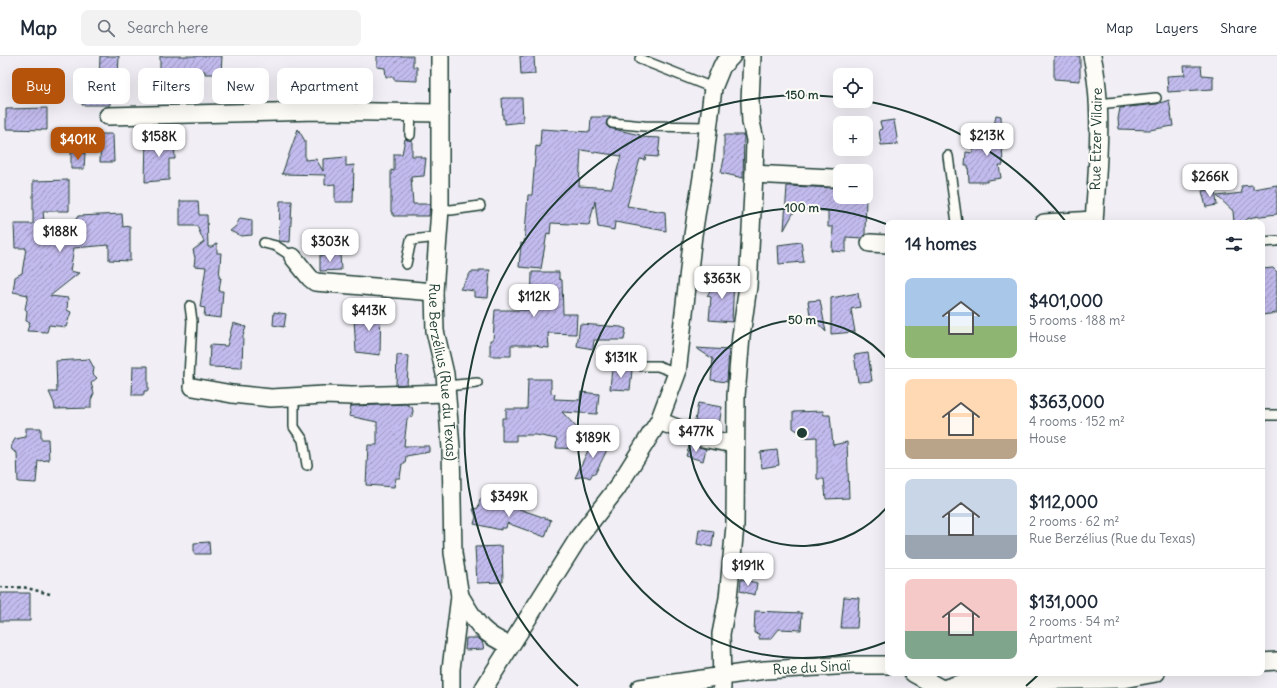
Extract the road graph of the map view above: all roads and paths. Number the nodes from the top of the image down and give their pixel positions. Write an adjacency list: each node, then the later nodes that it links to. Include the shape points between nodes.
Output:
1 (440, 56): 10 (street, Rue Berzélius (Rue du Texas))
2 (732, 56): 6 (street, via 722,66)
3 (752, 56): 16 (street, via 750,102 755,140)
4 (1092, 56): 8 (street, Rue Etzer Vilaire, via 1097,77)
5 (640, 59): 6 (lane)
6 (713, 88): 13 (street)
7 (1156, 98): 8 (lane)
8 (1098, 104): 21 (street, Rue Etzer Vilaire)
9 (411, 112): 10 (street); 11 (street, via 317,111); 14 (lane)
10 (439, 113): 19 (street, Rue Berzélius (Rue du Texas))
11 (108, 116)
12 (612, 123): 13 (lane)
13 (708, 127): 33 (street)
14 (410, 135)
15 (948, 156): 20 (lane)
16 (754, 174): 17 (street); 41 (street, via 748,286 741,336)
17 (832, 178)
18 (480, 206): 19 (lane)
19 (440, 209): 22 (street, Rue Berzélius (Rue du Texas))
20 (957, 220)
21 (1094, 220)
22 (438, 237): 29 (lane, via 411,240); 30 (street, Rue Berzélius (Rue du Texas))
23 (1277, 241): 24 (lane)
24 (1265, 242)
25 (870, 243): 27 (street)
26 (264, 244): 28 (lane, via 276,246)
27 (885, 244)
28 (293, 257): 30 (street, via 315,282)
29 (406, 264)
30 (434, 292): 36 (street, Rue Berzélius (Rue du Texas), via 435,331)
31 (190, 306): 35 (lane, via 192,321 189,377 190,386)
32 (642, 366): 33 (lane, via 658,366)
33 (677, 373): 40 (street)
34 (477, 383): 36 (lane)
35 (193, 387): 37 (street, via 232,394)
36 (446, 389): 37 (street); 45 (street, Rue Berzélius (Rue du Texas), via 452,463 453,553)
37 (294, 398): 42 (lane, via 294,427 303,440)
38 (1265, 415): 39 (lane)
39 (1277, 416)
40 (659, 421): 41 (street, via 702,438); 46 (street, via 617,488 579,537)
41 (734, 444): 54 (street, via 735,526 728,598 721,634)
42 (307, 465)
43 (0, 587): 44 (path, via 23,587)
44 (50, 594)
45 (460, 596): 46 (street, via 482,631); 55 (street, Rue Berzélius (Rue du Texas))
46 (509, 645): 56 (street)
47 (1277, 661): 48 (street)
48 (1265, 662)
49 (885, 665): 54 (street, Rue du Sinaï, via 765,670)
50 (918, 676): 58 (street)
51 (1140, 676): 53 (street)
52 (1055, 680): 53 (street); 59 (street, via 965,682)
53 (1091, 680)
54 (722, 682): 57 (street, Rue du Sinaï)
55 (451, 688)
56 (484, 688)
57 (640, 688)
58 (940, 688)
59 (946, 688)

